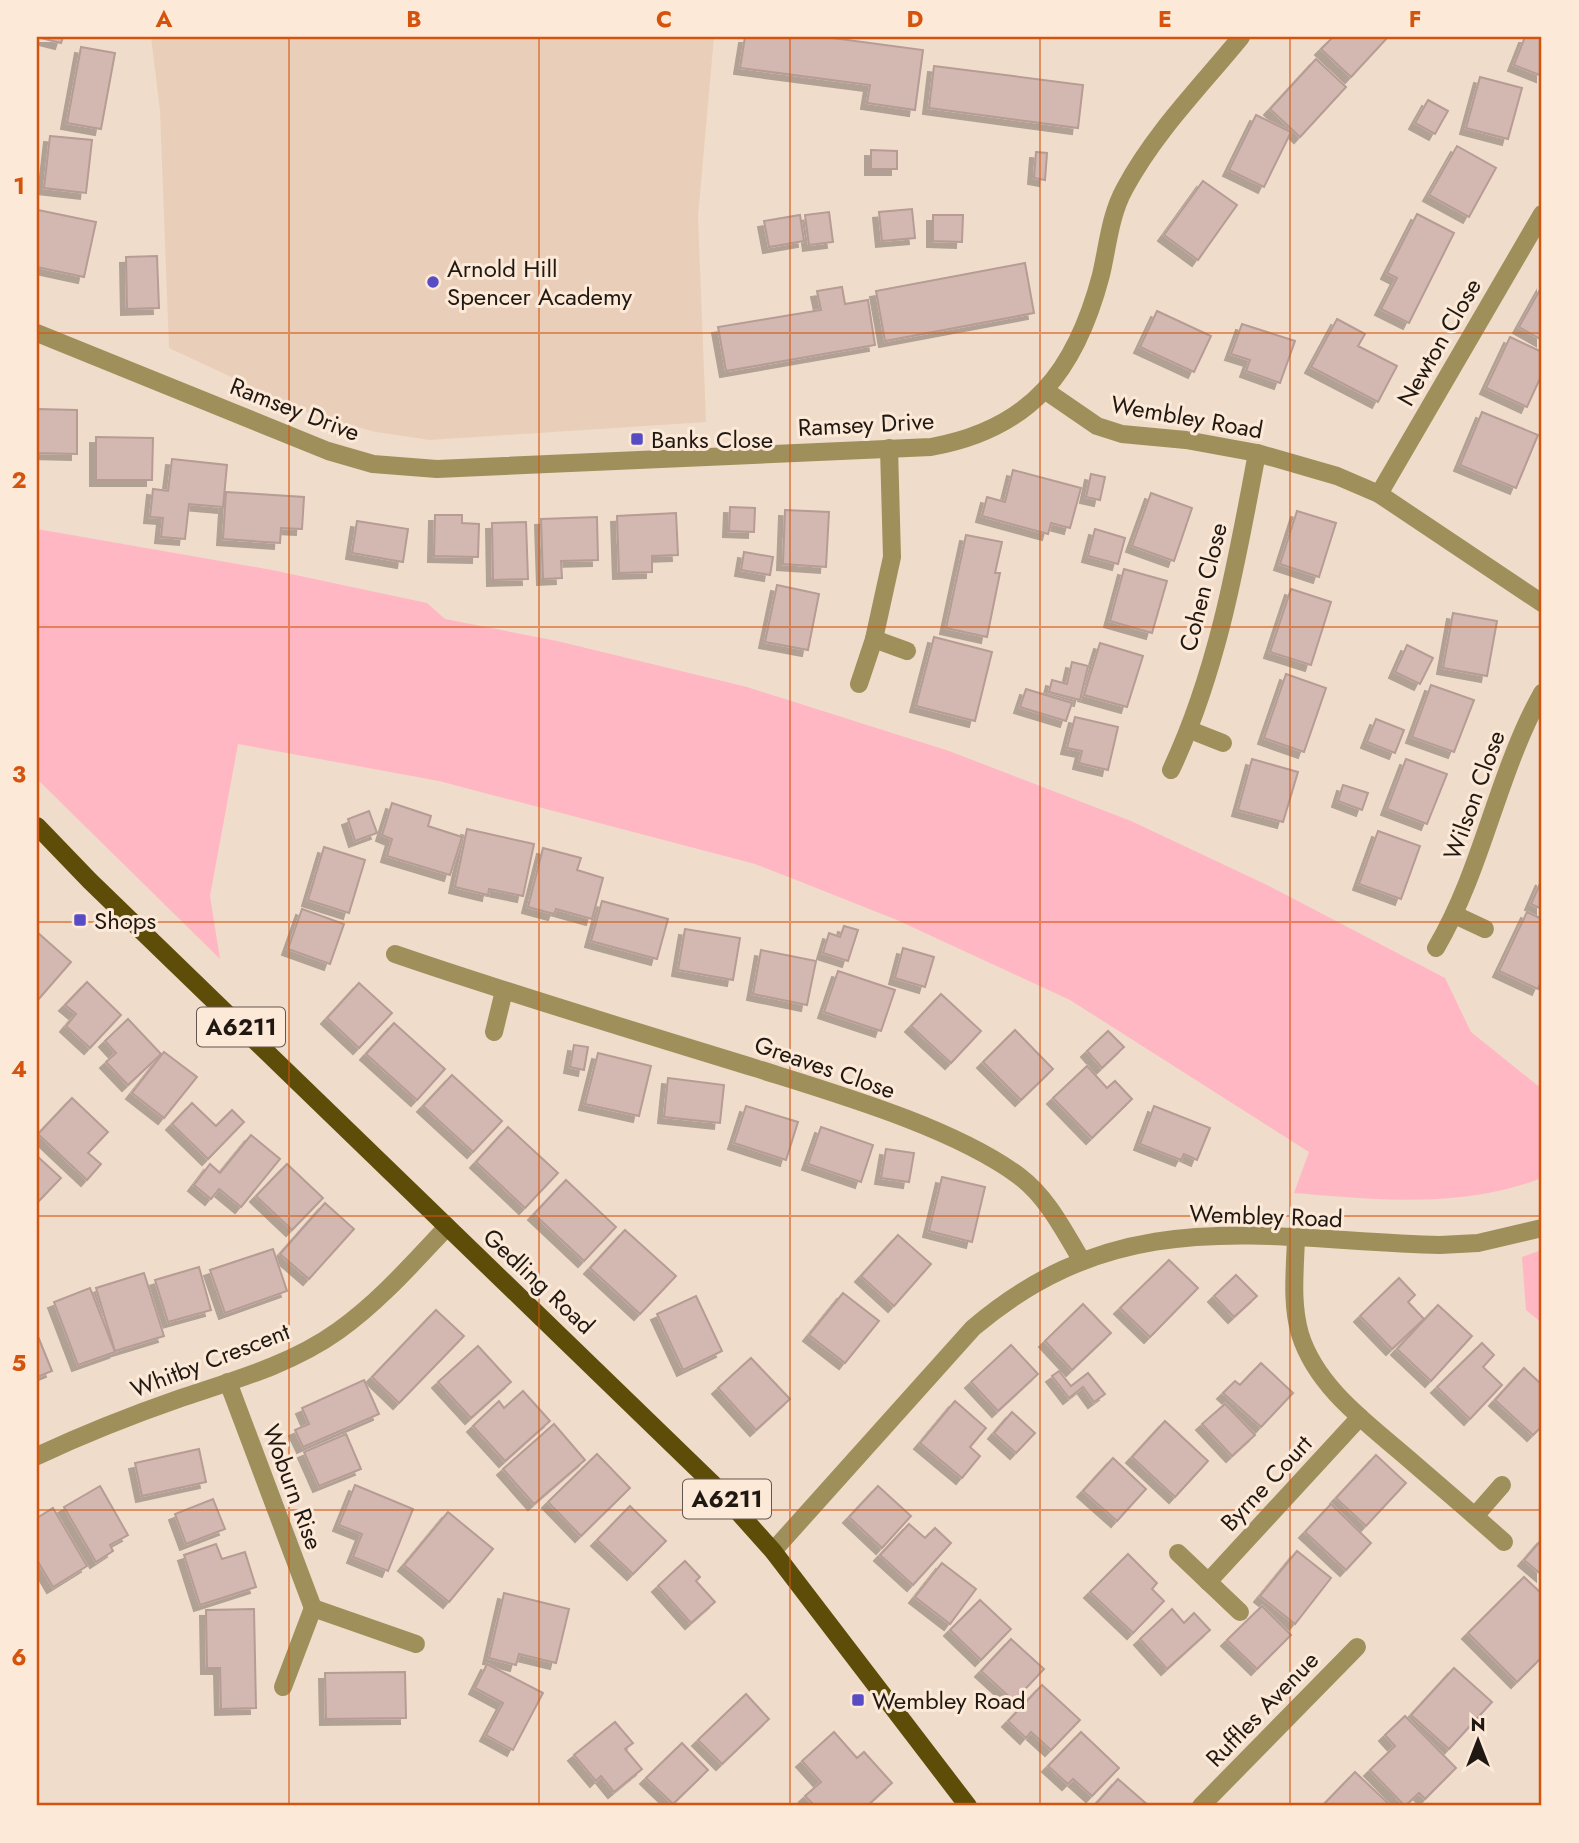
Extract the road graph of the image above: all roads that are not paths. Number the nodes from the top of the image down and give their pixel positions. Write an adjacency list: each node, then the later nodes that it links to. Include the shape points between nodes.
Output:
1 (1241, 37): 4 (street, Ramsey Drive, via 1142,159 1124,190 1112,216 1101,275 1083,329)
2 (1542, 214): 7 (street, Newton Close)
3 (37, 332): 5 (street, Ramsey Drive, via 328,451 373,464 465,468)
4 (1046, 391): 5 (street, Ramsey Drive, via 987,431 931,447); 6 (street, Wembley Road, via 1097,426 1122,434)
5 (889, 448): 9 (street, via 892,548)
6 (1257, 453): 7 (street, Wembley Road); 13 (street, Cohen Close, via 1232,586)
7 (1379, 494): 8 (street, Wembley Road)
8 (1542, 603)
9 (874, 639): 10 (street); 11 (street)
10 (907, 652)
11 (859, 684)
12 (1542, 693): 17 (street, Wilson Close, via 1516,748)
13 (1190, 730): 14 (street); 15 (street, Cohen Close)
14 (1223, 743)
15 (1171, 770)
16 (37, 826): 23 (main road, Gedling Road / A6211)
17 (1455, 915): 18 (street); 19 (street, Wilson Close)
18 (1486, 929)
19 (1436, 948)
20 (396, 954): 21 (street, Greaves Close)
21 (505, 991): 22 (street); 26 (street, Greaves Close, via 840,1095 973,1150 1003,1165 1035,1190)
22 (494, 1032)
23 (447, 1227): 27 (street, Whitby Crescent, via 338,1331 291,1358); 33 (main road, Gedling Road / A6211, via 704,1474)
24 (1542, 1228): 25 (street, Wembley Road, via 1488,1241 1440,1245)
25 (1296, 1238): 26 (street, Wembley Road, via 1201,1235 1122,1247); 28 (street, via 1294,1292 1301,1335 1318,1369)
26 (1082, 1261): 33 (street, Wembley Road, via 1039,1280 973,1328)
27 (228, 1382): 29 (street, Whitby Crescent, via 139,1412); 36 (street, Woburn Rise)
28 (1360, 1417): 31 (street); 35 (street, Byrne Court)
29 (37, 1456)
30 (1502, 1485): 31 (street)
31 (1475, 1516): 32 (street)
32 (1504, 1542)
33 (773, 1552): 41 (main road, Gedling Road / A6211)
34 (1178, 1553): 35 (street)
35 (1208, 1582): 37 (street)
36 (313, 1608): 38 (street); 40 (street)
37 (1240, 1612)
38 (416, 1644)
39 (1357, 1647): 42 (street, Ruffles Avenue)
40 (284, 1687)
41 (968, 1806)
42 (1201, 1806)

